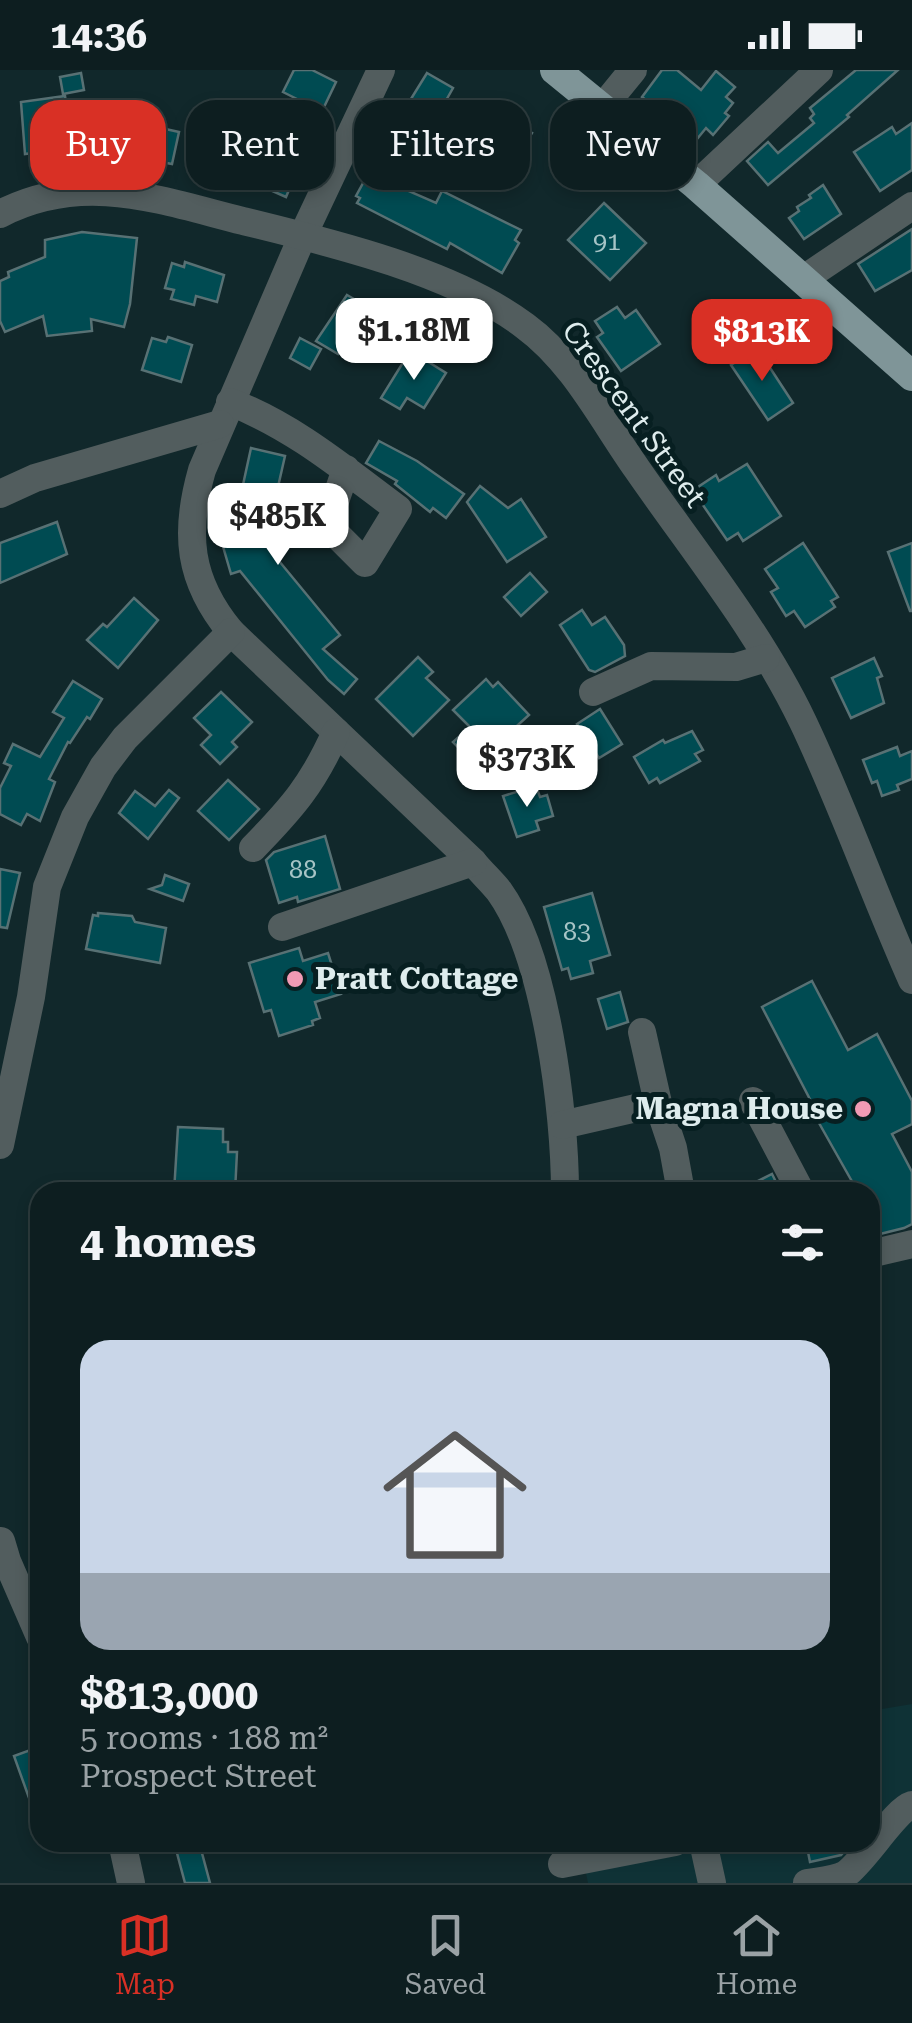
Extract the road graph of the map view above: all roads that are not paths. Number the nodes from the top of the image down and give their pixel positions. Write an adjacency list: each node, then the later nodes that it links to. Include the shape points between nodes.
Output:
1 (381, 70): 10 (street)
2 (555, 70): 5 (main road)
3 (633, 70): 6 (street)
4 (820, 70): 7 (street)
5 (592, 100)
6 (609, 100)
7 (696, 185): 11 (main road)
8 (912, 206): 11 (street)
9 (0, 214): 10 (street, Crescent Street, via 48,196 108,190)
10 (302, 235): 13 (street); 17 (street, Crescent Street, via 442,282 495,307 540,339 566,366)
11 (804, 278): 12 (main road)
12 (912, 376)
13 (225, 413): 14 (street, via 263,415); 15 (street); 16 (street, via 196,493 192,544 206,598)
14 (346, 470)
15 (0, 494)
16 (231, 632): 19 (street); 28 (street, via 125,738 74,817 44,898)
17 (766, 658): 18 (street, via 736,667 651,666); 23 (street, Crescent Street, via 803,722)
18 (593, 692)
19 (336, 732): 20 (street, via 300,800); 21 (street)
20 (254, 848)
21 (473, 862): 22 (street); 27 (street, via 499,892 529,958)
22 (282, 927)
23 (912, 980)
24 (642, 1032): 26 (street)
25 (753, 1101): 31 (street)
26 (658, 1103): 27 (street); 30 (street)
27 (562, 1124): 29 (street)
28 (0, 1145)
29 (565, 1182)
30 (679, 1182)
31 (796, 1182)
32 (912, 1244): 33 (street)
33 (880, 1252)
34 (1, 1540): 35 (street)
35 (30, 1614)
36 (912, 1804): 37 (street)
37 (880, 1839)
38 (124, 1852): 43 (street)
39 (621, 1852): 42 (street)
40 (705, 1852): 44 (street)
41 (868, 1852): 45 (street, via 842,1876)
42 (562, 1863)
43 (130, 1883)
44 (712, 1883)
45 (807, 1883)

